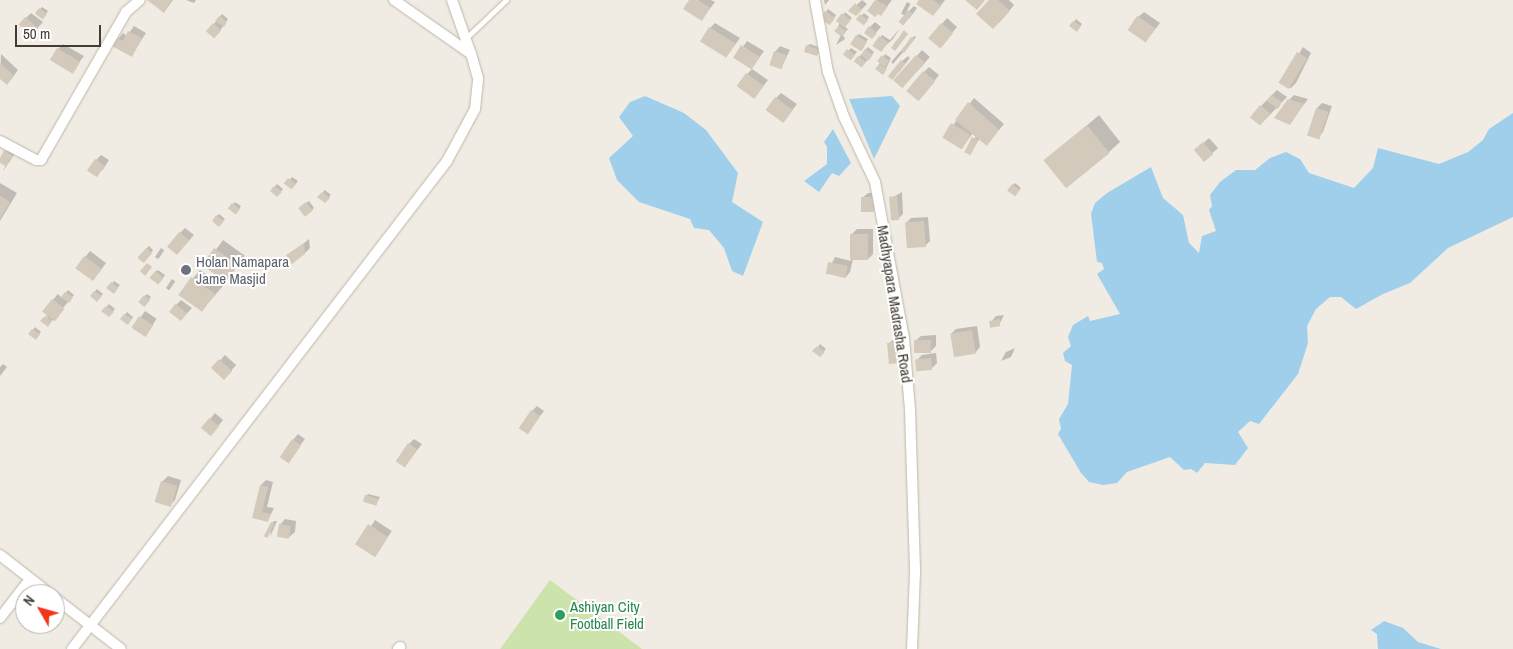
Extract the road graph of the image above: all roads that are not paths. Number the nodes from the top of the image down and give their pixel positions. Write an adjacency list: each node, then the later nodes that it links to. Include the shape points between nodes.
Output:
1 (140, 0): 8 (street, via 126,12 41,160)
2 (394, 0): 7 (street)
3 (452, 0): 6 (street)
4 (506, 0): 6 (lane)
5 (815, 0): 17 (street, Madhyapara Madrasha Road, via 828,72 844,117 875,182 904,338 910,410 915,572)
6 (464, 39): 7 (street)
7 (471, 54): 14 (street, via 478,78 475,109 447,161)
8 (0, 141)
9 (0, 555): 10 (street)
10 (30, 579): 11 (street); 13 (street)
11 (37, 584)
12 (65, 606): 14 (street)
13 (0, 618)
14 (90, 625): 15 (street); 16 (street)
15 (72, 649)
16 (121, 649)
17 (912, 649)

